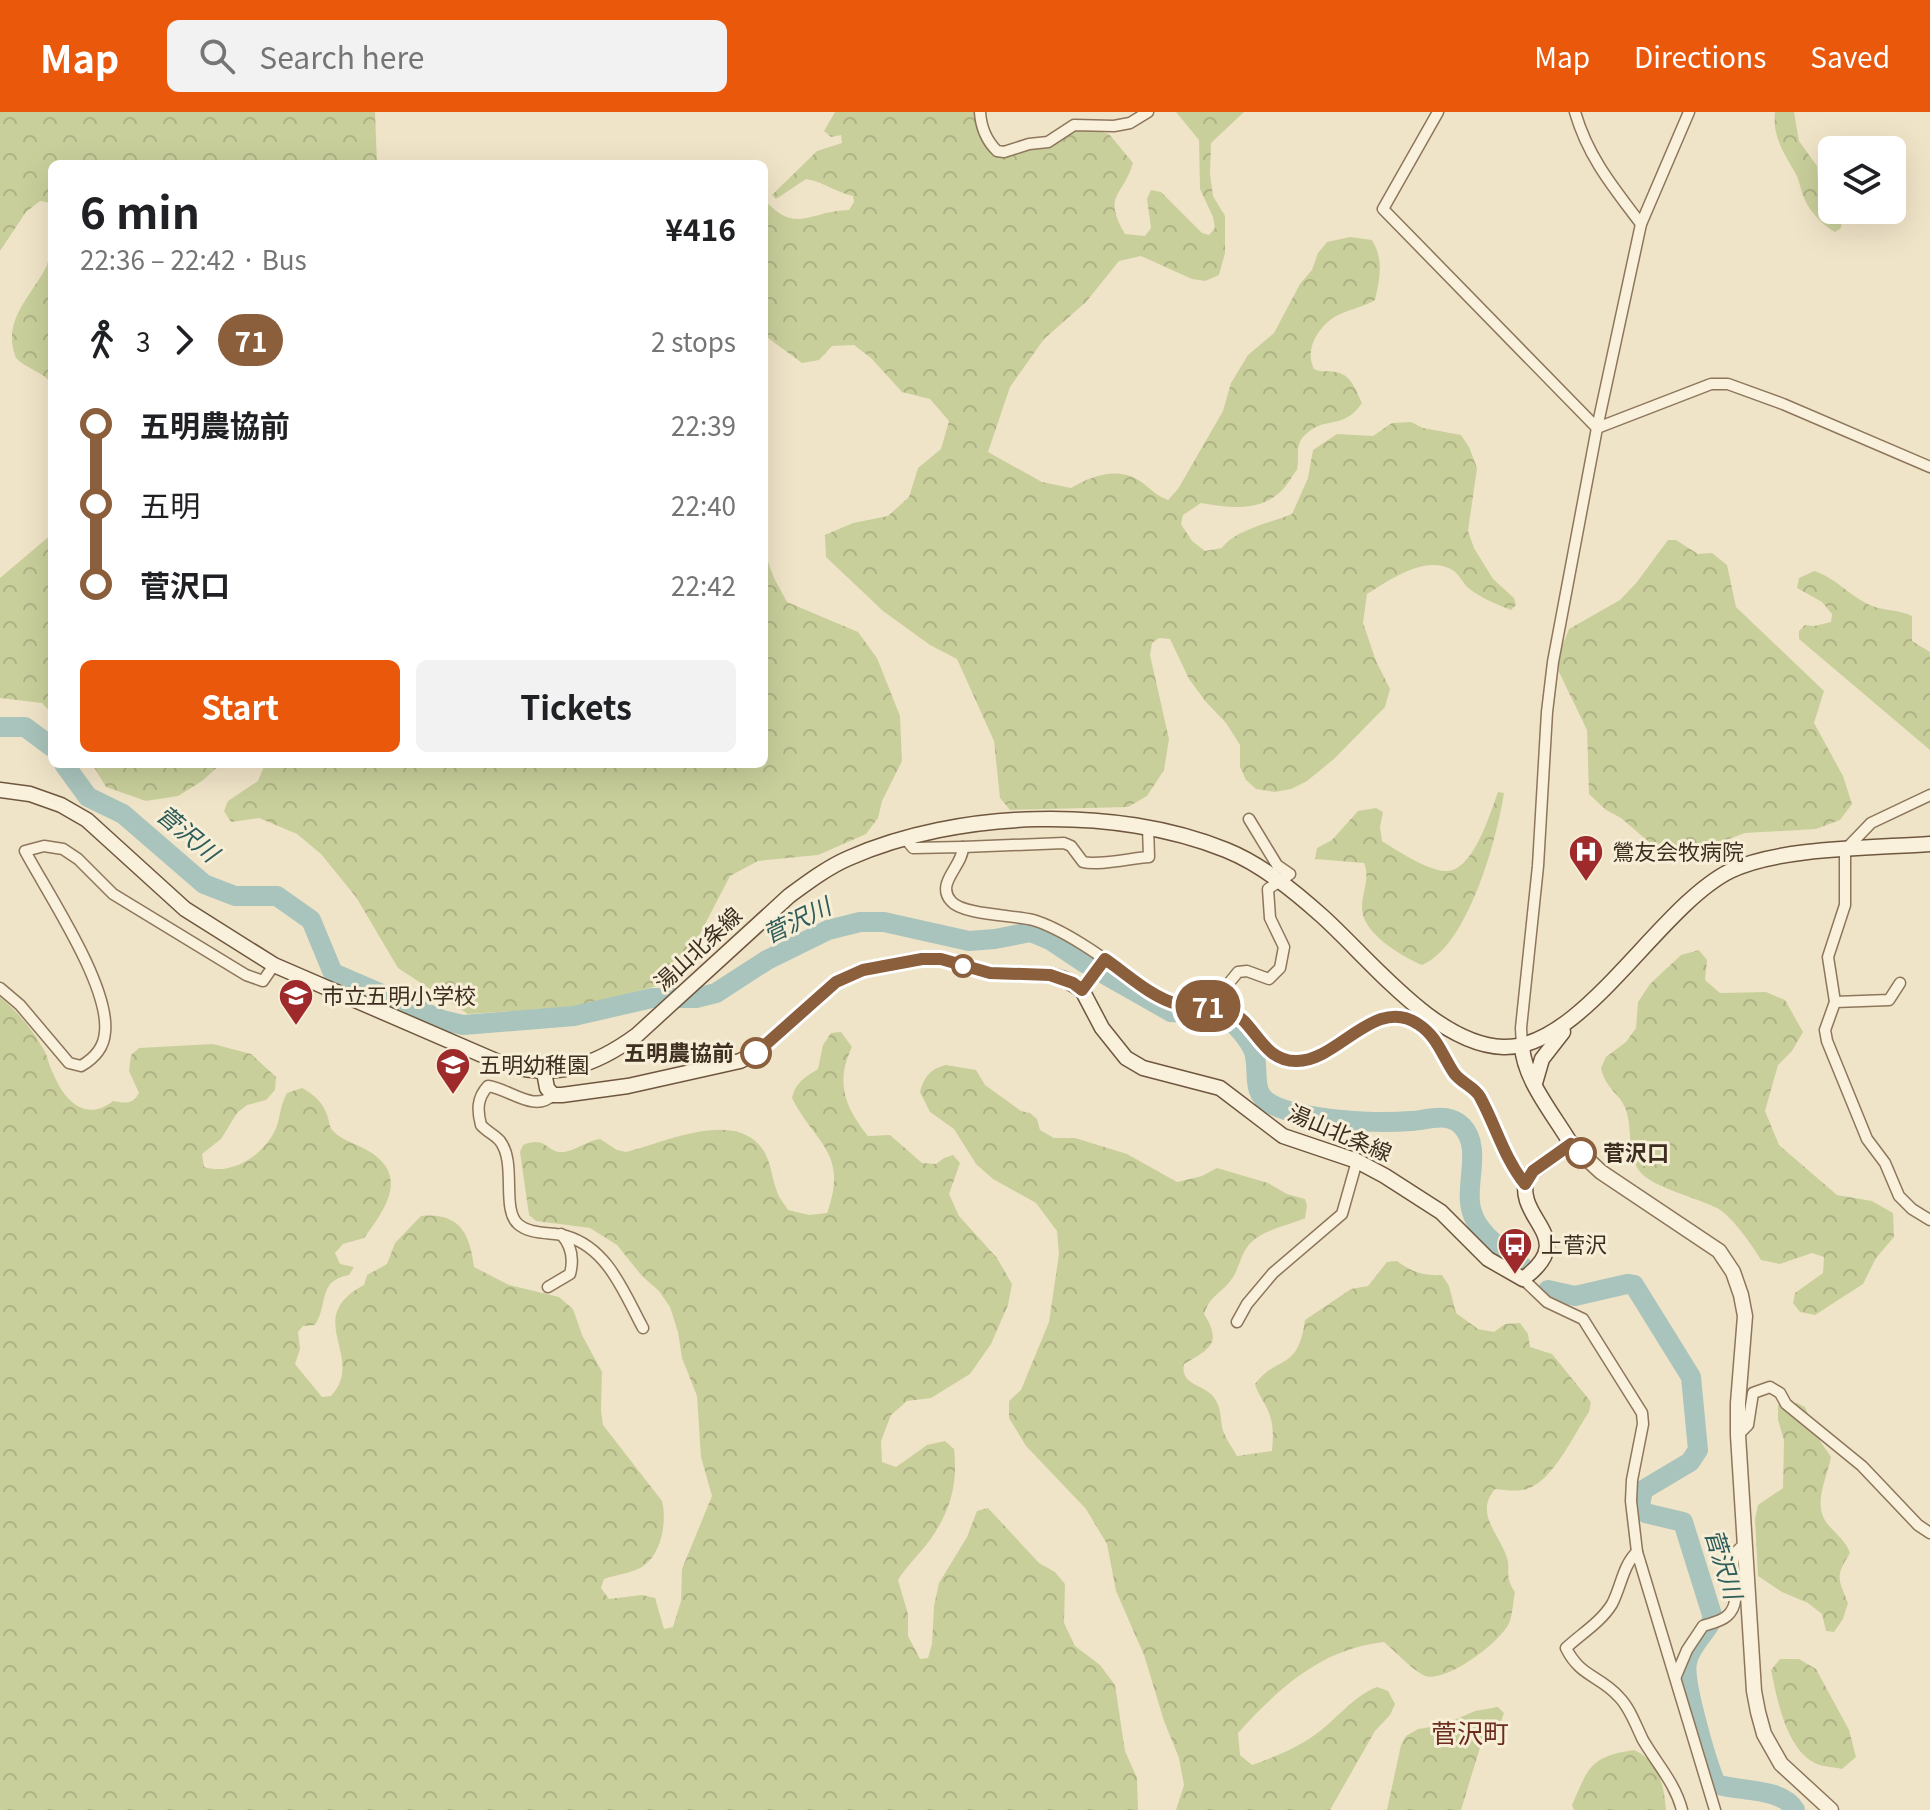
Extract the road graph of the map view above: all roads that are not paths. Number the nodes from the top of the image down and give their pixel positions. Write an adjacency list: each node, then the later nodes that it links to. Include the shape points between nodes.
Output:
1 (980, 112): 2 (street, via 992,147 1004,152 1048,142 1068,127 1130,123)
2 (1148, 112)
3 (1438, 112): 7 (street, via 1383,209)
4 (1575, 112): 6 (street, via 1597,166)
5 (1689, 112): 6 (street)
6 (1641, 224): 7 (street)
7 (1597, 428): 8 (street, via 1711,384 1728,384); 26 (street, via 1553,662)
8 (1930, 467)
9 (0, 790): 19 (main road, 湯山北条線, via 30,794 87,820 185,909)
10 (1930, 795): 16 (street, via 1871,823)
11 (1249, 819): 17 (street, via 1277,865 1290,874)
12 (1148, 827): 13 (main road, 湯山北条線, via 1023,821 950,826); 15 (street, via 1149,857 1098,864 1083,862 1064,843); 17 (main road, 湯山北条線, via 1228,851)
13 (904, 837): 15 (street, via 913,848); 27 (main road, 湯山北条線, via 846,859 789,896 611,1055)
14 (1930, 844): 16 (main road, 湯山北条線)
15 (963, 847): 18 (street, via 946,886 952,903 1034,921)
16 (1845, 850): 23 (street, via 1845,905 1828,957); 25 (main road, 湯山北条線, via 1771,858 1730,871 1638,951)
17 (1279, 882): 24 (street, via 1268,889 1267,905 1284,947 1280,968 1269,979 1238,972); 26 (main road, 湯山北条線, via 1445,1028 1489,1046)
18 (1103, 962): 21 (street); 24 (street, via 1166,1000)
19 (274, 965): 22 (street, via 263,981 246,975 113,894 63,849 44,846 25,851 105,1009 101,1048 81,1066 69,1063); 27 (main road, 湯山北条線, via 503,1064)
20 (1900, 983): 23 (street, via 1889,1000)
21 (1086, 984): 29 (main road, via 1050,975 990,973 941,959 863,970 836,982 740,1061 628,1086); 31 (main road, 湯山北条線, via 1102,1028 1126,1058 1143,1068 1220,1088 1283,1136)
22 (0, 988)
23 (1835, 1002): 33 (street, via 1825,1030 1827,1041 1867,1139 1899,1196)
24 (1211, 1005): 32 (street, via 1242,1018 1270,1051 1289,1061 1310,1059 1378,1019 1417,1023 1430,1033 1463,1084 1478,1093)
25 (1570, 1023): 26 (main road, 湯山北条線); 28 (main road, 湯山北条線, via 1542,1059)
26 (1522, 1046): 28 (main road)
27 (544, 1072): 29 (main road)
28 (1535, 1083): 30 (main road)
29 (553, 1095): 34 (street, via 537,1103 488,1086 478,1113 481,1125 499,1139 505,1152 511,1208 519,1225)
30 (1571, 1144): 32 (main road, via 1533,1171); 39 (main road, via 1601,1172 1719,1251 1733,1272 1745,1316)
31 (1357, 1161): 35 (main road, 湯山北条線, via 1429,1203 1488,1259); 37 (street, via 1342,1214 1273,1273)
32 (1525, 1184): 35 (main road, via 1547,1252)
33 (1930, 1220)
34 (561, 1234): 36 (street, via 573,1263 570,1274); 38 (street, via 582,1241 604,1260)
35 (1523, 1279): 42 (street, via 1547,1302 1583,1319 1642,1413 1631,1501)
36 (548, 1287)
37 (1237, 1322)
38 (643, 1328)
39 (1738, 1435): 40 (street, via 1748,1425 1753,1393 1770,1387); 41 (main road)
40 (1930, 1533)
41 (1745, 1545): 43 (street, via 1733,1555 1733,1609 1727,1617 1703,1626); 46 (main road, via 1754,1691 1764,1734 1781,1764)
42 (1637, 1552): 43 (street); 44 (street, via 1610,1607 1566,1648 1580,1670 1622,1699)
43 (1676, 1676): 45 (street)
44 (1682, 1810)
45 (1715, 1810)
46 (1831, 1810)

